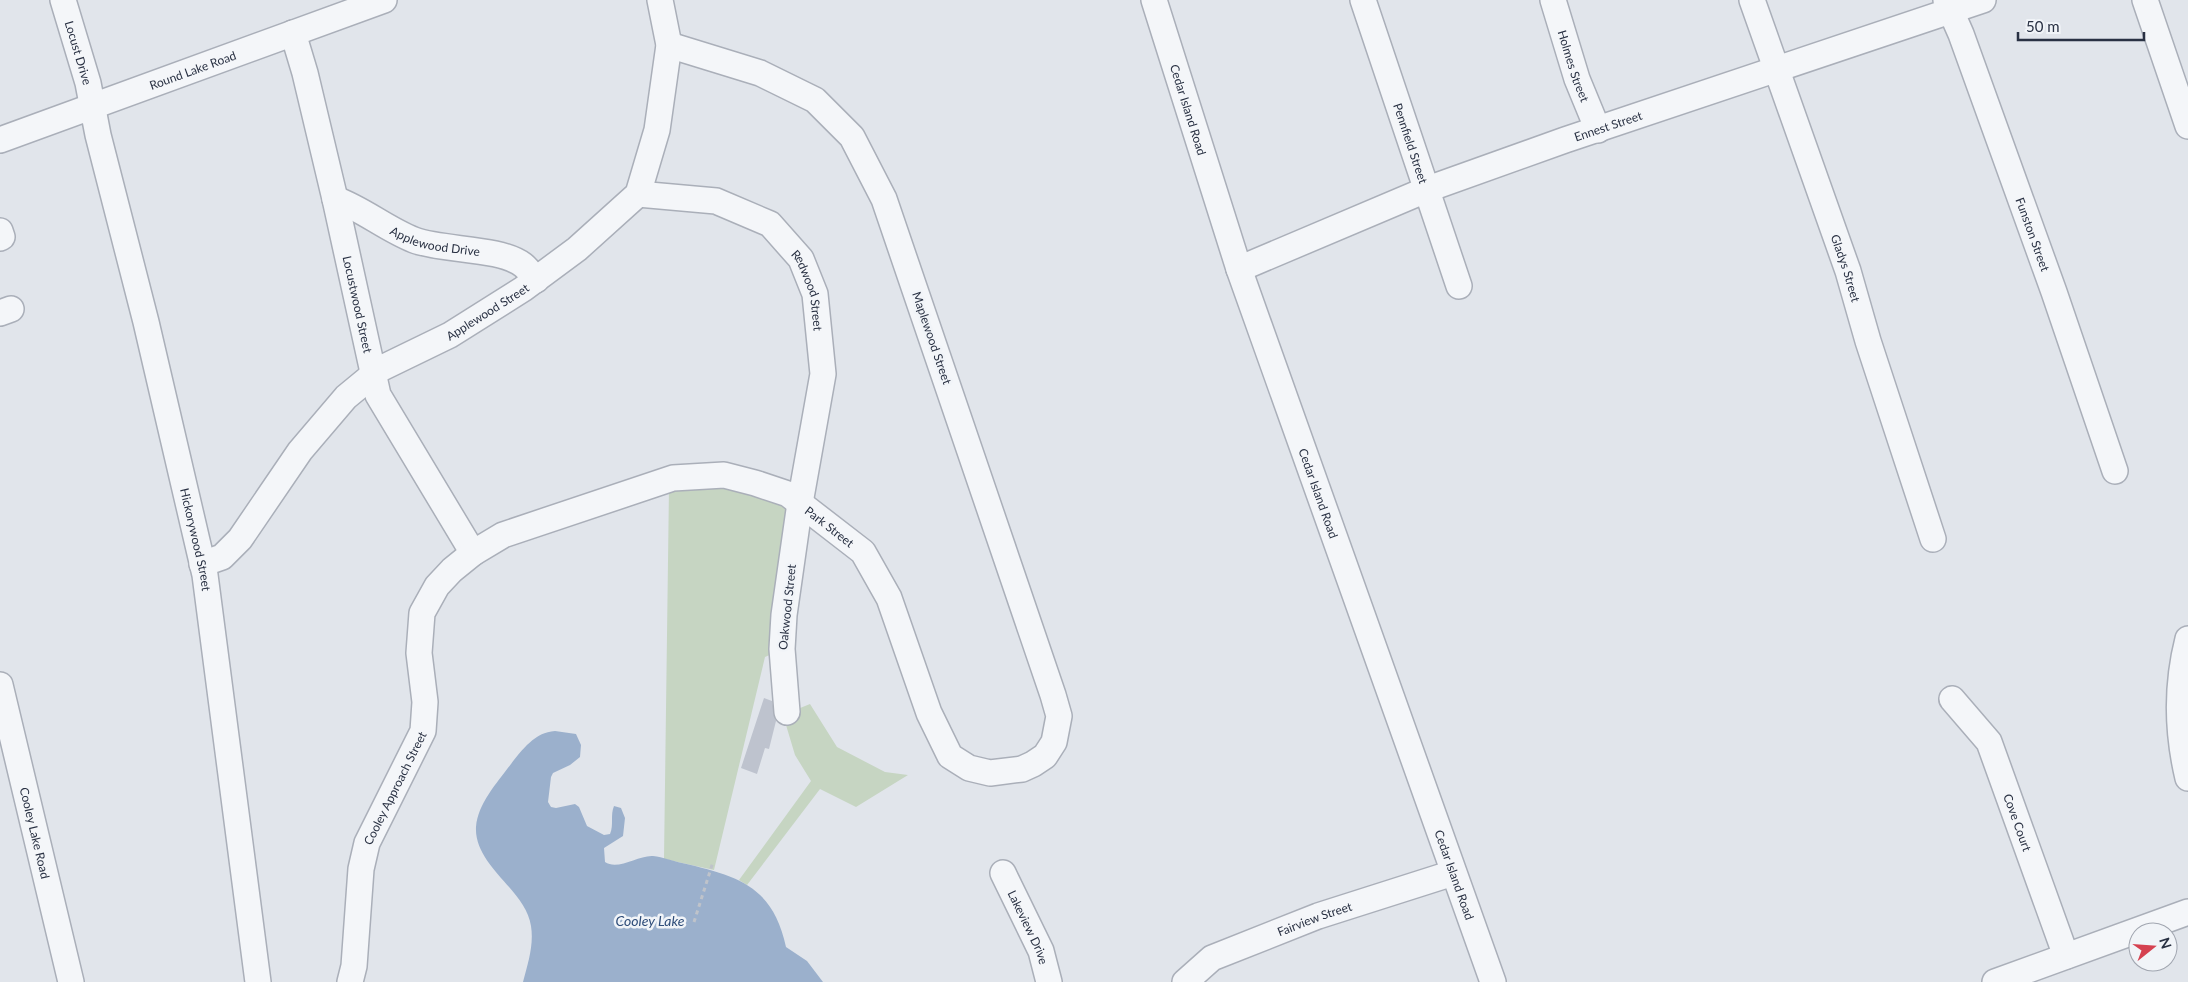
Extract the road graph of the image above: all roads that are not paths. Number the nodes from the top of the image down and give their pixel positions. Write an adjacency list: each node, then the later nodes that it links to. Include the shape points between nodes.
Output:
1 (63, 0): 14 (street, Locust Drive)
2 (384, 0): 11 (street, Round Lake Road)
3 (660, 0): 12 (street)
4 (1154, 0): 21 (street, Cedar Island Road)
5 (1363, 0): 18 (street, Pennfield Street)
6 (1553, 0): 16 (street, Holmes Street, via 1577,79)
7 (1752, 0): 13 (street, Gladys Street)
8 (1983, 0): 10 (street, Ennest Street)
9 (2145, 0): 15 (street)
10 (1949, 6): 13 (street, Ennest Street); 25 (street, Funston Street, via 2054,292)
11 (293, 34): 14 (street, Round Lake Road); 20 (street, Locustwood Street)
12 (669, 45): 19 (street, via 657,130); 34 (street, Maplewood Street, via 760,73 815,100 852,137 884,199 1054,694 1059,716)
13 (1777, 71): 16 (street, Ennest Street); 27 (street, Gladys Street, via 1848,271)
14 (93, 106): 17 (street, Round Lake Road); 29 (street, Hickorywood Street)
15 (2188, 126)
16 (1598, 130): 18 (street, Ennest Street)
17 (0, 140)
18 (1428, 189): 21 (street, Ennest Street); 23 (street, Pennfield Street)
19 (638, 194): 22 (street, Applewood Street, via 577,249); 26 (street, Redwood Street, via 716,201 770,224 802,259 815,294 823,374)
20 (335, 199): 22 (street, Applewood Drive, via 416,241 502,257 523,265); 24 (street, Locustwood Street)
21 (1239, 269): 37 (street, Cedar Island Road)
22 (536, 280): 24 (street, Applewood Street, via 450,335 380,368)
23 (1459, 286)
24 (374, 374): 28 (street, Locustwood Street, via 378,394); 29 (street, Applewood Street, via 346,397 300,451 240,539 222,557)
25 (2115, 471)
26 (800, 503): 28 (street, Park Street, via 788,494 724,475 674,478 503,535); 33 (street, Oakwood Street, via 782,649); 34 (street, Park Street, via 863,552 889,598 929,713 950,756 969,768 990,773 1022,770 1045,756)
27 (1933, 539)
28 (473, 553): 42 (street, Cooley Approach Street, via 437,586 422,613 419,653 425,702 423,731 367,843 361,869)
29 (202, 564): 41 (street, Hickorywood Street)
30 (2188, 640): 35 (street, via 2181,676 2179,719)
31 (0, 684): 40 (street, Cooley Lake Road)
32 (1952, 699): 39 (street, Cove Court, via 1989,742)
33 (787, 712)
34 (1054, 742)
35 (2188, 778)
36 (1003, 873): 43 (street, Lakeview Drive, via 1041,951)
37 (1453, 873): 44 (street, Fairview Street, via 1318,916 1221,954); 45 (street, Cedar Island Road)
38 (2188, 912): 39 (street)
39 (2066, 956): 46 (street)
40 (71, 982)
41 (258, 982)
42 (350, 982)
43 (1049, 982)
44 (1185, 982)
45 (1493, 982)
46 (1995, 982)

